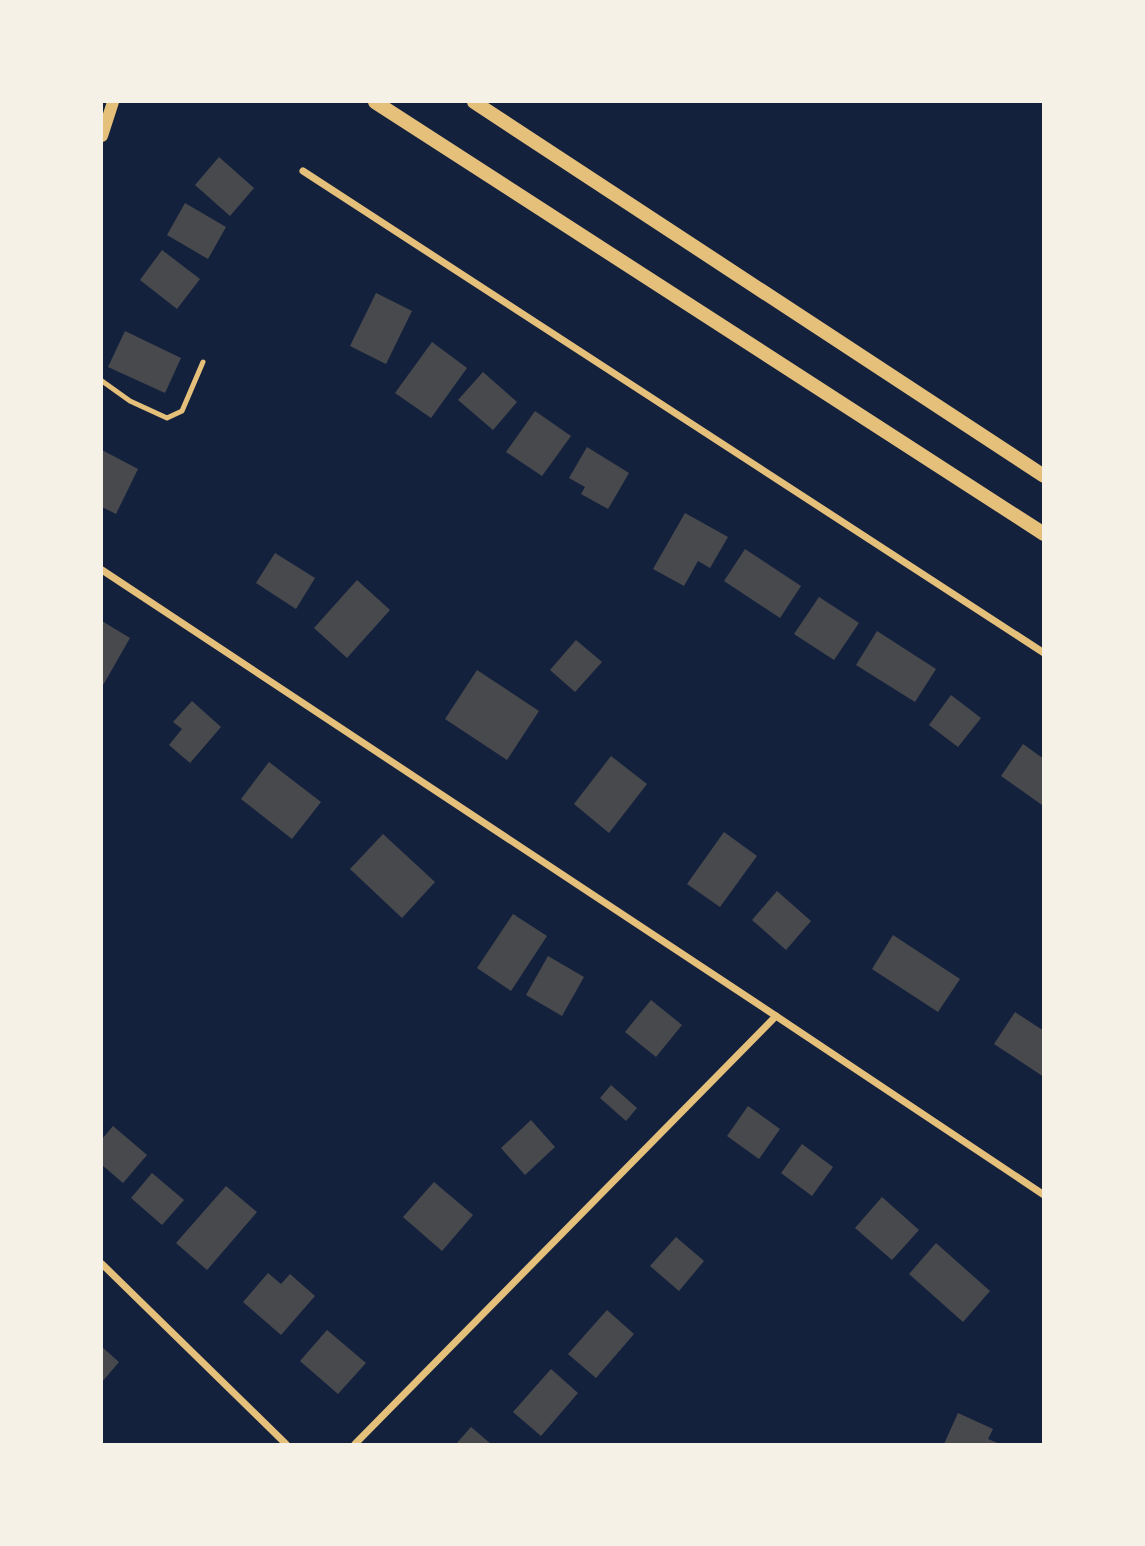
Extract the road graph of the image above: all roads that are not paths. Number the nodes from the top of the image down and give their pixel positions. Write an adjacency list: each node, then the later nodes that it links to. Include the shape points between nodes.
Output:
1 (113, 102): 4 (street)
2 (376, 102): 9 (main road)
3 (474, 102): 8 (main road)
4 (102, 136)
5 (303, 171): 11 (street)
6 (203, 362): 7 (lane, via 182,411 167,418 130,401)
7 (102, 381)
8 (1044, 476)
9 (1044, 534)
10 (102, 570): 12 (street)
11 (1044, 653)
12 (776, 1016): 13 (street); 16 (street)
13 (1044, 1195)
14 (102, 1264): 15 (street)
15 (286, 1444)
16 (355, 1444)

